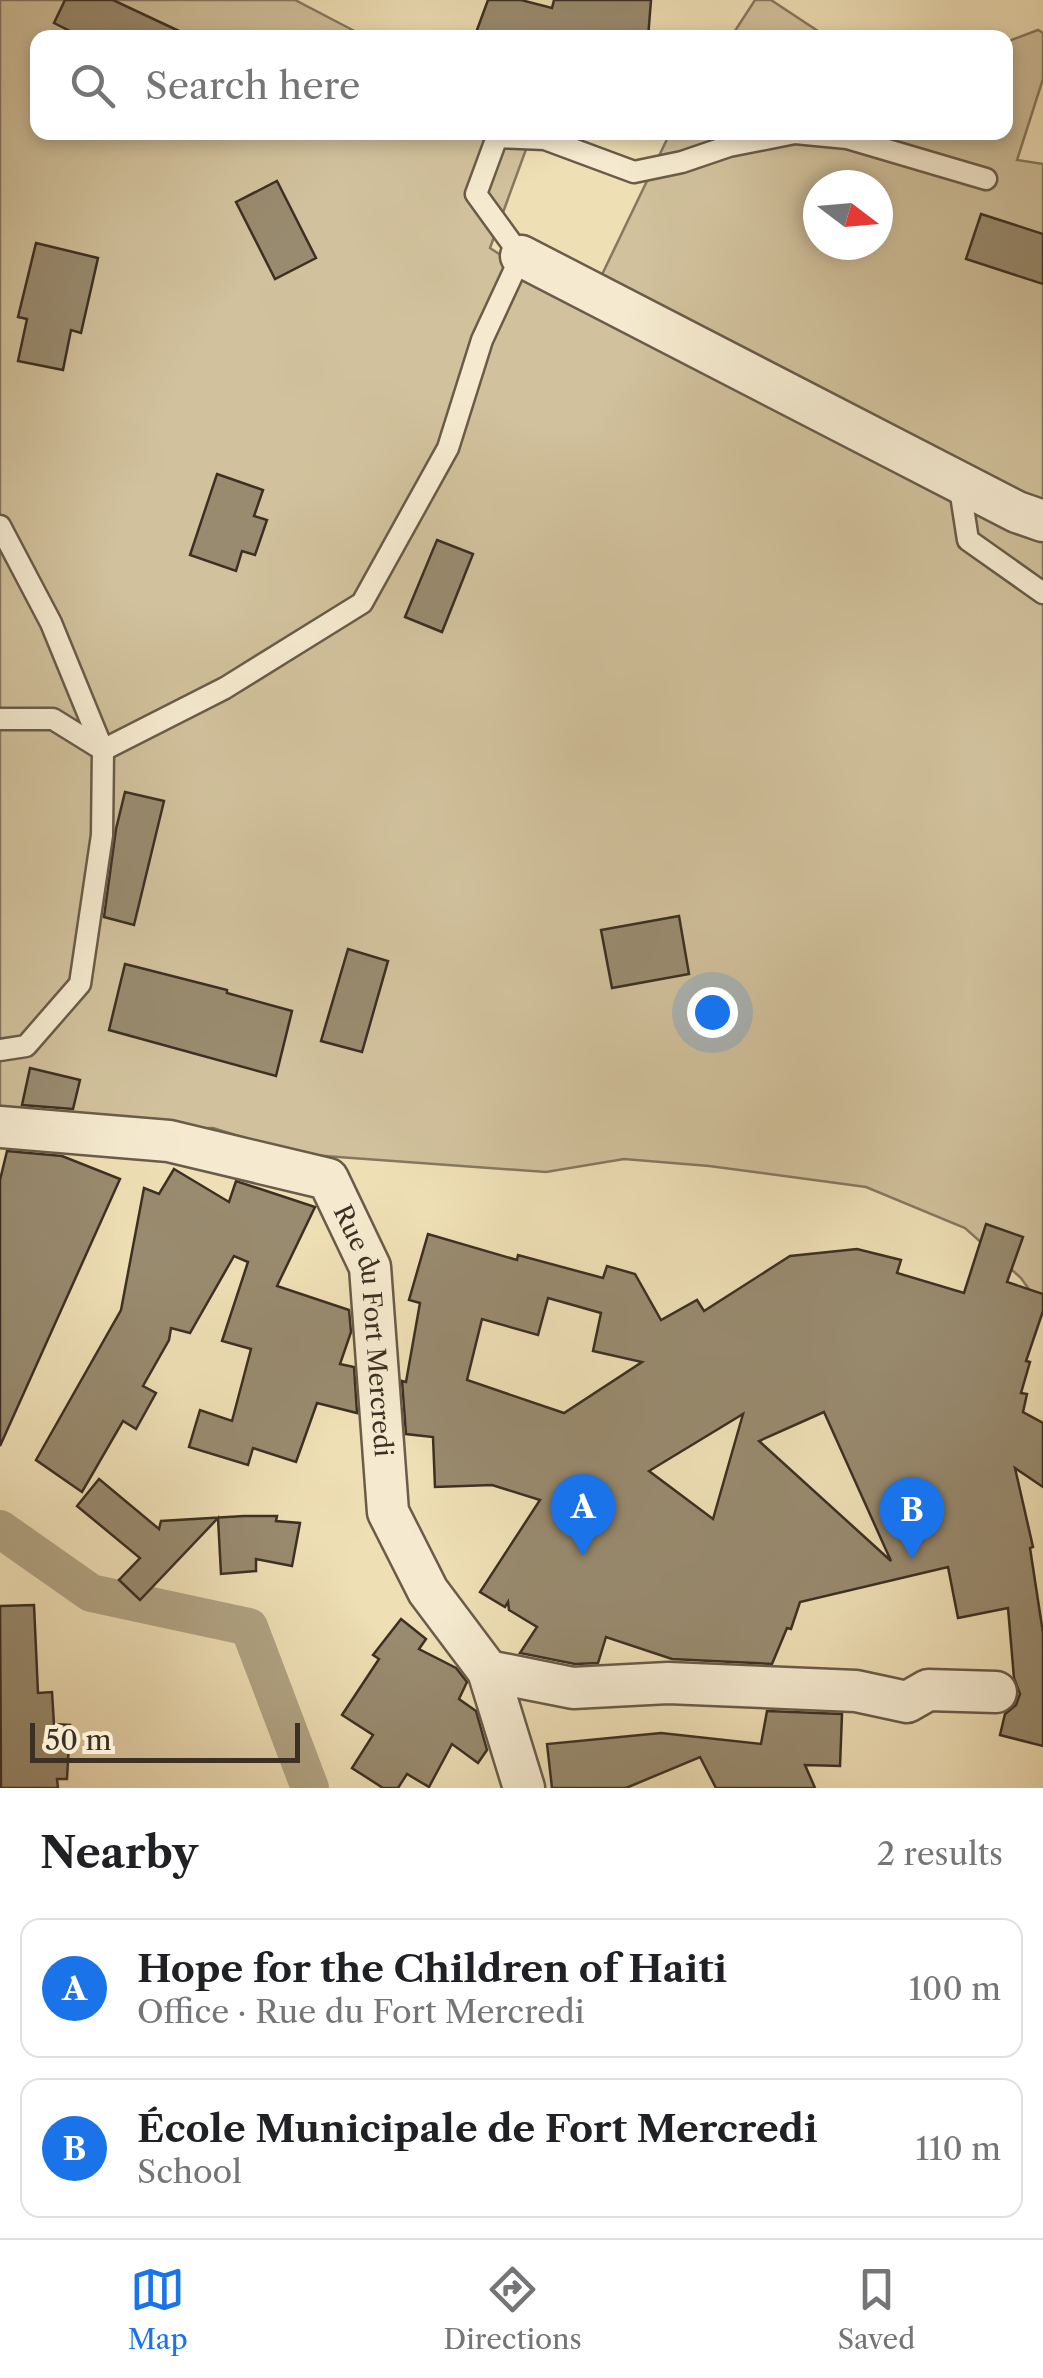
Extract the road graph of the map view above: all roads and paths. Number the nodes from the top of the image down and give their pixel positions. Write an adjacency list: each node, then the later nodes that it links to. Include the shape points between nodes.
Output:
1 (496, 140): 6 (lane, via 476,194)
2 (550, 140): 3 (lane, via 634,172)
3 (759, 140)
4 (854, 140): 5 (lane)
5 (986, 180)
6 (521, 256): 7 (street); 12 (lane, via 482,340 448,448 362,603 225,688)
7 (959, 482): 8 (street); 10 (lane, via 968,540)
8 (1043, 521)
9 (0, 526): 12 (lane, via 51,623)
10 (1043, 593)
11 (0, 719): 12 (lane, via 53,720)
12 (102, 750): 13 (lane, via 102,834 80,984 26,1046)
13 (0, 1050)
14 (0, 1127): 15 (street, Rue du Fort Mercredi, via 168,1141 328,1179 370,1267 388,1512 428,1591)
15 (488, 1671): 16 (street, via 573,1688 687,1684 856,1691 907,1702 928,1690); 17 (street, Rue du Fort Mercredi)
16 (996, 1692)
17 (524, 1788)

